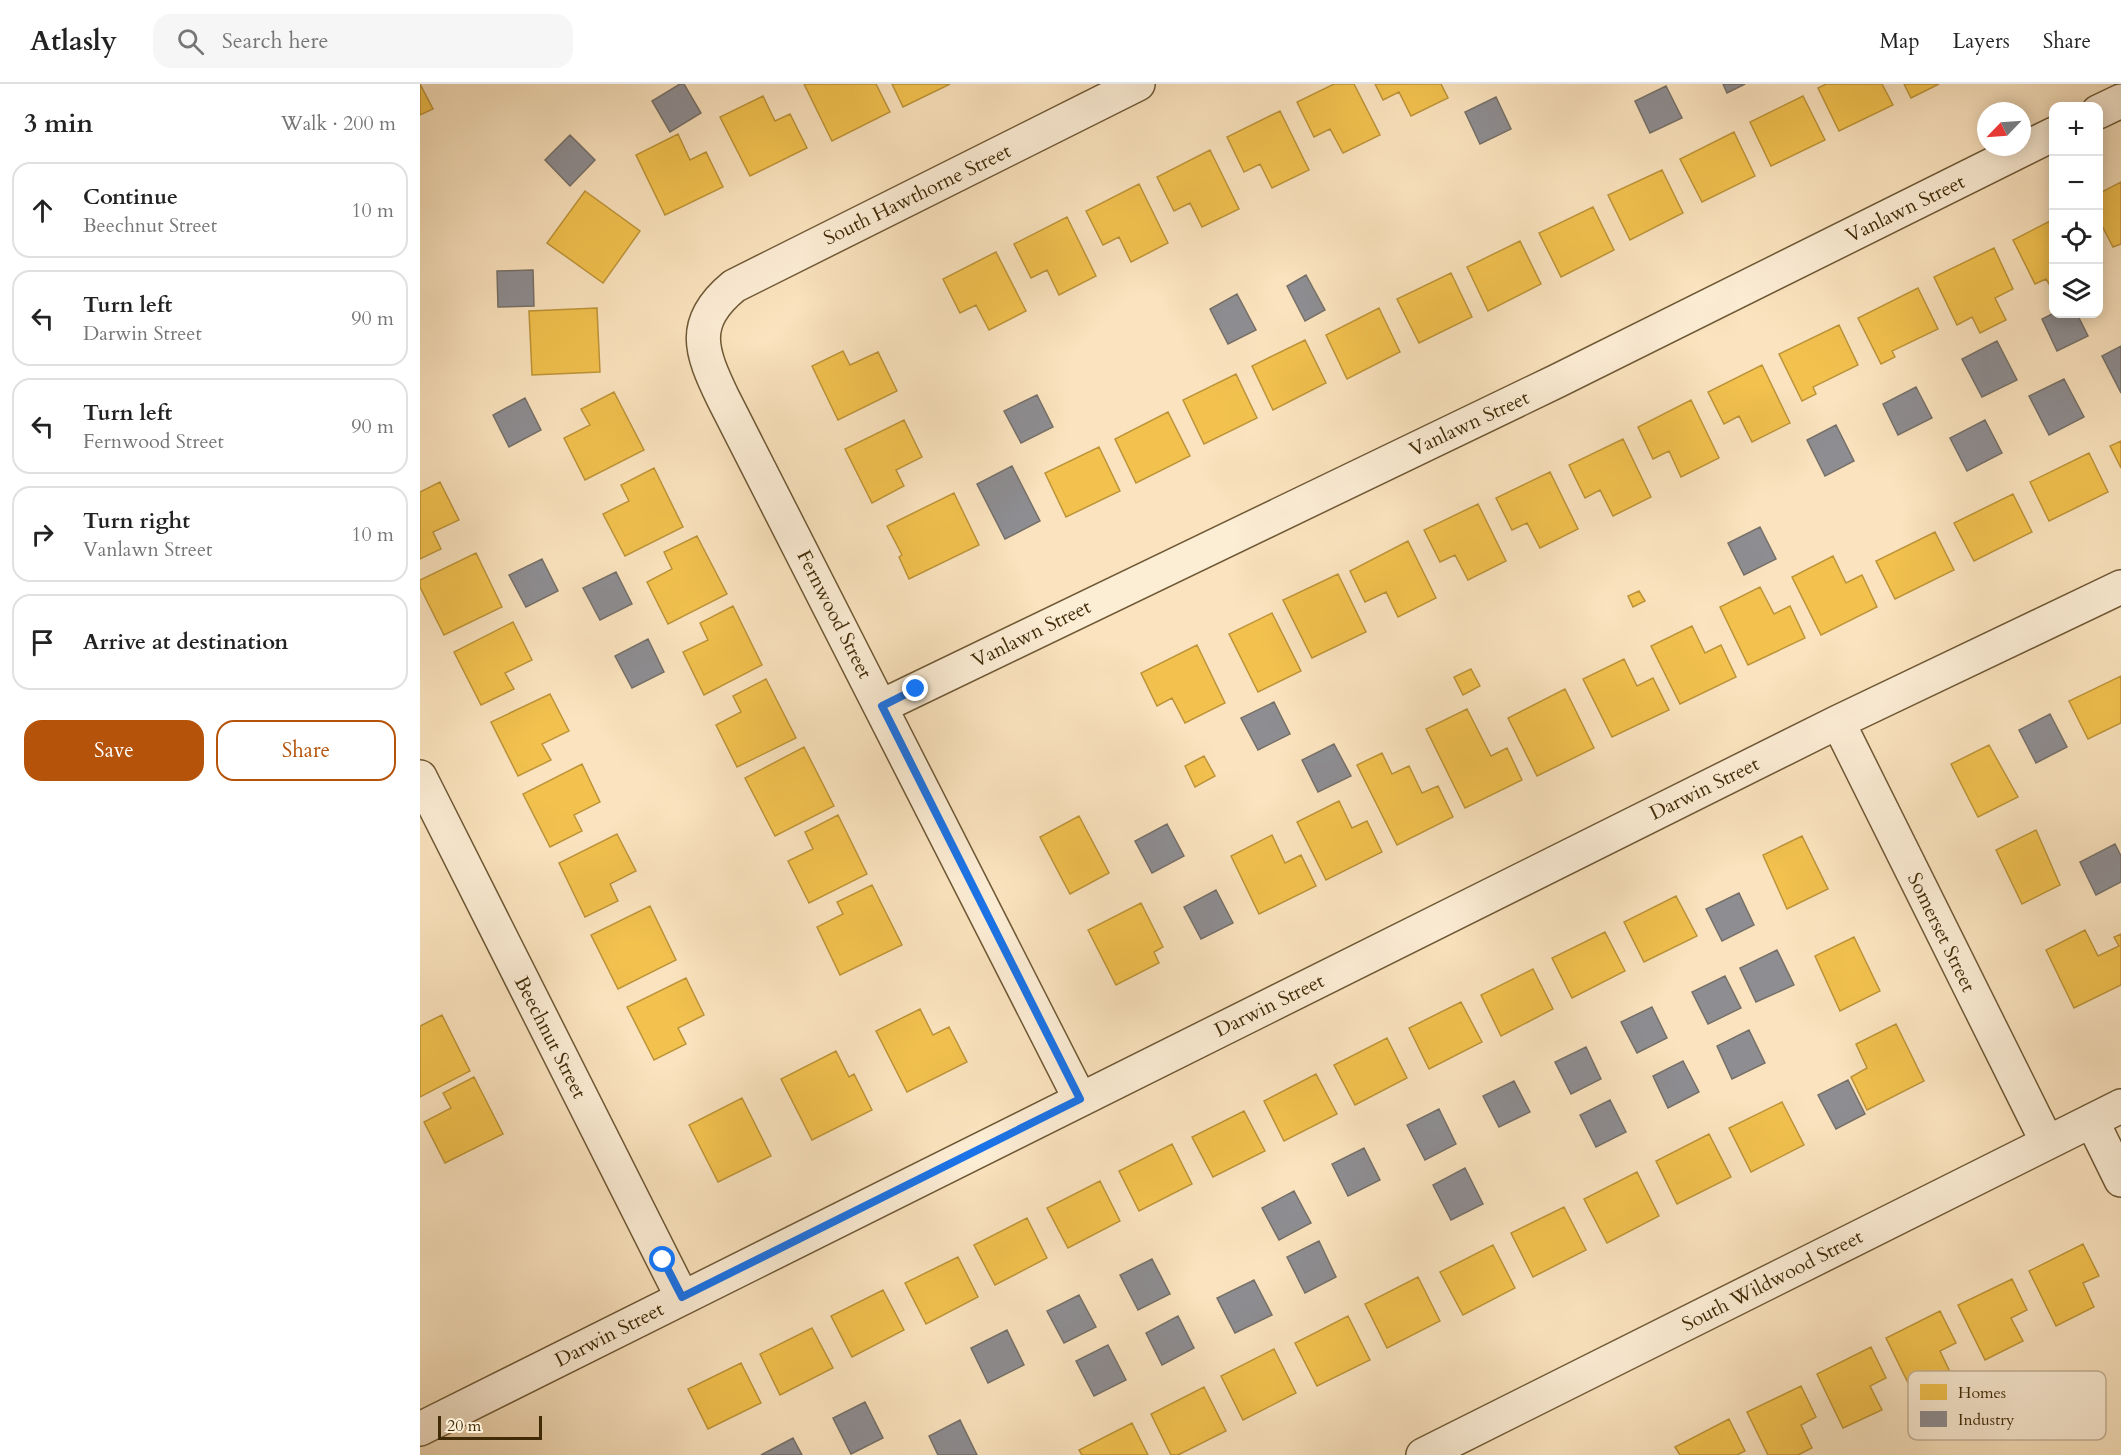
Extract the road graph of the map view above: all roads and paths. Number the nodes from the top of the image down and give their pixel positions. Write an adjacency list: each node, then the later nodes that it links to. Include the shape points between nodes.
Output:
1 (1138, 84): 5 (street, South Hawthorne Street, via 734,286 714,302)
2 (2121, 101): 3 (street)
3 (2103, 110)
4 (2049, 137): 7 (street, Vanlawn Street, via 1557,381)
5 (707, 318): 7 (street, Fernwood Street, via 706,362)
6 (2121, 587): 8 (street, Darwin Street)
7 (882, 706): 10 (street, Fernwood Street)
8 (1838, 722): 10 (street, Darwin Street); 13 (street, Somerset Street)
9 (420, 777): 15 (street, Beechnut Street)
10 (1080, 1099): 15 (street, Darwin Street)
11 (2121, 1106): 12 (street, South Wildwood Street)
12 (2092, 1120): 13 (street, South Wildwood Street); 14 (street)
13 (2047, 1142): 17 (street, South Wildwood Street)
14 (2121, 1180)
15 (682, 1297): 16 (street, Darwin Street)
16 (420, 1429)
17 (1423, 1455)

